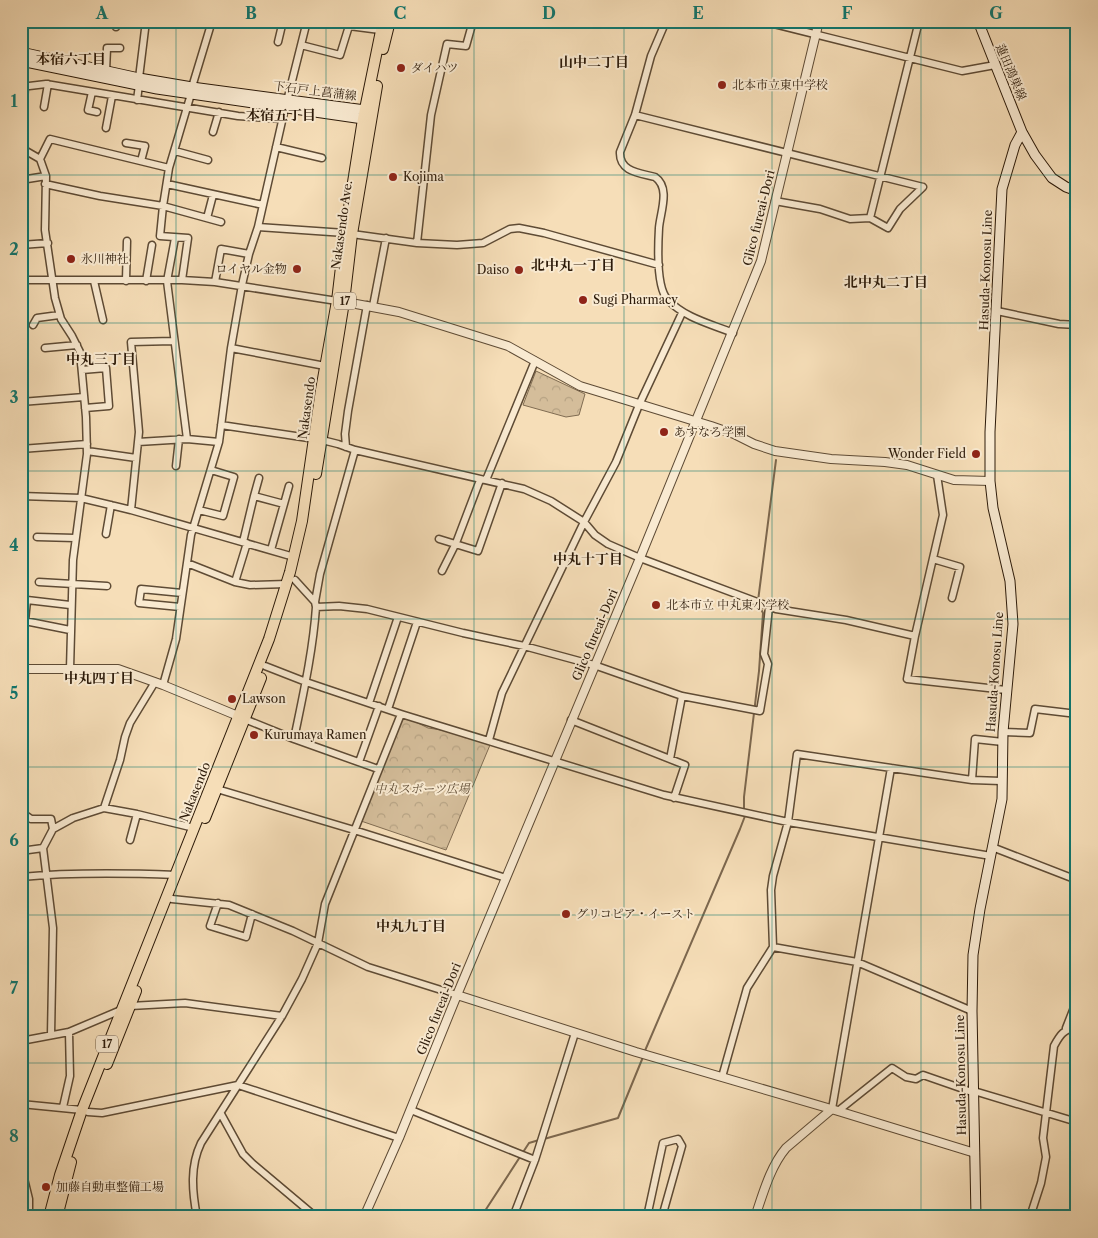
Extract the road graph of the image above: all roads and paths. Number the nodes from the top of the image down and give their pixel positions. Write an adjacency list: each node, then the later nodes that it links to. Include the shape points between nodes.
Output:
1 (146, 21): 22 (street)
2 (212, 21): 25 (street)
3 (283, 21): 14 (street)
4 (307, 21): 15 (street)
5 (390, 21): 35 (highway, Nakasendo Ave. / 17)
6 (473, 21): 70 (street, via 466,46 447,44 431,115)
7 (666, 21): 36 (street, via 648,56)
8 (762, 21): 13 (street)
9 (819, 21): 13 (street, Glico fureai-Dori)
10 (919, 21): 18 (street)
11 (978, 21): 20 (main road, 蓮田鴻巣線)
12 (381, 26): 15 (street, via 349,26 340,55); 35 (highway, Nakasendo Ave. / 17)
13 (816, 35): 18 (street); 45 (street, Glico fureai-Dori)
14 (278, 42)
15 (301, 46): 30 (street)
16 (120, 48): 21 (street, via 107,48)
17 (21, 52): 21 (main road, 下石戸上菖蒲線)
18 (909, 57): 20 (street, via 962,70); 52 (street)
19 (21, 61): 22 (main road, 下石戸上菖蒲線)
20 (995, 65): 40 (main road, 蓮田鴻巣線)
21 (106, 70): 22 (main road, 下石戸上菖蒲線)
22 (139, 82): 25 (main road, 下石戸上菖蒲線); 28 (street)
23 (48, 84): 24 (street); 26 (street); 32 (street)
24 (23, 87): 29 (street)
25 (192, 91): 30 (main road, 下石戸上菖蒲線); 31 (street)
26 (92, 92): 27 (street); 33 (street, via 88,110)
27 (112, 96): 28 (street); 38 (street)
28 (137, 100): 31 (street)
29 (24, 102)
30 (286, 104): 35 (main road, 下石戸上菖蒲線); 37 (street)
31 (188, 107): 34 (street); 44 (street)
32 (44, 108)
33 (97, 112)
34 (219, 112): 37 (street); 39 (street)
35 (367, 115): 65 (highway, Nakasendo Ave. / 17)
36 (635, 115): 45 (street); 74 (street, via 620,158 630,170 655,177 661,186 664,200 659,229)
37 (282, 119): 43 (street)
38 (106, 128)
39 (213, 132)
40 (1022, 132): 56 (main road, via 1052,178); 86 (main road, Hasuda-Konosu Line, via 1002,189)
41 (126, 143): 49 (street, via 145,146)
42 (21, 148): 47 (street)
43 (276, 148): 46 (street); 59 (street)
44 (175, 151): 48 (street); 50 (street)
45 (787, 152): 52 (street); 58 (street, Glico fureai-Dori)
46 (322, 158)
47 (40, 159): 49 (street, via 50,139); 51 (street)
48 (208, 160)
49 (141, 161): 50 (street)
50 (169, 168): 55 (street)
51 (46, 176): 53 (street); 54 (street)
52 (880, 176): 62 (street); 62 (street, via 923,187 900,209 888,228)
53 (21, 180)
54 (46, 184): 60 (street); 69 (street, via 44,216)
55 (167, 184): 57 (street); 60 (street)
56 (1077, 191)
57 (213, 195): 59 (street); 61 (street)
58 (775, 201): 62 (street, via 820,209 850,219); 92 (street, Glico fureai-Dori, via 761,261)
59 (262, 205): 64 (street)
60 (162, 206): 61 (street); 66 (street, via 160,236)
61 (207, 218): 63 (street)
62 (870, 218)
63 (222, 222)
64 (258, 226): 65 (street); 73 (street)
65 (348, 233): 67 (street); 84 (highway, Nakasendo Ave. / 17)
66 (175, 238): 77 (street, via 188,238); 81 (street)
67 (386, 238): 70 (street); 85 (street)
68 (128, 241): 79 (street)
69 (48, 243): 71 (street); 75 (street)
70 (417, 243): 74 (street, via 483,243 510,229 519,228)
71 (21, 245)
72 (152, 245): 80 (street)
73 (249, 254): 82 (street, via 221,249); 83 (street)
74 (659, 265): 87 (street, via 662,291)
75 (53, 279): 76 (street); 78 (street); 88 (street)
76 (21, 280)
77 (182, 280): 81 (street); 82 (street)
78 (94, 281): 79 (street); 89 (street)
79 (126, 281): 80 (street)
80 (146, 281): 81 (street)
81 (167, 281): 93 (street)
82 (216, 282): 83 (street)
83 (242, 285): 84 (street); 96 (street)
84 (341, 302): 85 (street); 98 (highway, Nakasendo Ave. / 17); 108 (highway, Nakasendo Ave. / 17)
85 (370, 306): 97 (street, via 508,346); 112 (street, via 348,411)
86 (997, 311): 91 (street); 121 (main road, Hasuda-Konosu Line)
87 (682, 313): 92 (street); 102 (street)
88 (59, 315): 90 (street, via 37,318); 94 (street)
89 (103, 320)
90 (33, 325)
91 (1077, 325)
92 (733, 332): 104 (street, Glico fureai-Dori)
93 (173, 341): 107 (street); 109 (street, via 131,342)
94 (77, 345): 95 (street); 99 (street)
95 (45, 348)
96 (231, 348): 98 (street); 105 (street)
97 (535, 361): 102 (street, via 580,386); 120 (street)
98 (326, 366): 108 (highway, Nakasendo / 17)
99 (82, 370): 100 (street); 103 (street, via 106,368 109,406)
100 (84, 397): 101 (street); 103 (street)
101 (21, 402)
102 (639, 405): 104 (street); 131 (street, via 616,462)
103 (85, 408): 111 (street)
104 (696, 422): 118 (street, via 775,451 900,464); 141 (street, Glico fureai-Dori)
105 (221, 425): 108 (street); 110 (street)
106 (179, 439): 107 (street); 109 (street); 116 (street)
107 (186, 439): 110 (street)
108 (318, 439): 112 (street); 140 (highway, Nakasendo / 17); 147 (highway, Nakasendo Ave. / 17, via 304,545)
109 (138, 442): 115 (street)
110 (219, 442): 117 (street)
111 (87, 447): 113 (street); 115 (street); 126 (street)
112 (346, 447): 114 (street)
113 (21, 449)
114 (355, 450): 120 (street); 152 (street, via 320,574)
115 (136, 458): 129 (street)
116 (176, 466)
117 (211, 470): 130 (street); 130 (street, via 234,477 223,516)
118 (937, 475): 121 (street, via 954,480); 142 (street, via 943,515)
119 (259, 478): 125 (street)
120 (483, 480): 122 (street); 138 (street)
121 (990, 481): 167 (main road, Hasuda-Konosu Line, via 1012,603)
122 (502, 483): 131 (street, via 551,501); 138 (street, via 478,551)
123 (289, 486): 127 (street)
124 (21, 496): 126 (street)
125 (254, 496): 127 (street); 137 (street)
126 (81, 498): 128 (street); 135 (street)
127 (284, 504): 139 (street)
128 (111, 505): 129 (street); 133 (street)
129 (131, 510): 132 (street)
130 (199, 510): 132 (street)
131 (584, 522): 141 (street, via 608,544); 160 (street)
132 (194, 528): 137 (street); 143 (street)
133 (106, 534)
134 (37, 537): 135 (street)
135 (75, 538): 148 (street)
136 (439, 539): 138 (street)
137 (245, 543): 139 (street); 146 (street)
138 (456, 543): 144 (street)
139 (271, 550): 140 (street)
140 (294, 557): 147 (highway, Nakasendo / 17)
141 (640, 558): 155 (street); 161 (street, Glico fureai-Dori)
142 (934, 559): 151 (street, via 960,567); 159 (street)
143 (187, 563): 146 (street); 150 (street)
144 (442, 572)
145 (39, 582): 148 (street)
146 (235, 582): 147 (street, via 250,585)
147 (291, 582): 152 (street); 162 (highway, Nakasendo / 17, via 281,625); 174 (highway, Nakasendo / 17)
148 (72, 585): 149 (street); 153 (street)
149 (107, 586)
150 (182, 593): 154 (street); 154 (street, via 141,589 139,603)
151 (952, 598)
152 (316, 604): 156 (street, via 368,609); 165 (street)
153 (70, 605): 158 (street); 158 (street, via 27,600 25,621)
154 (180, 607): 166 (street, via 176,639)
155 (769, 607): 159 (street); 168 (street, via 764,654 768,664 760,711)
156 (398, 617): 157 (street); 169 (street)
157 (417, 622): 160 (street); 171 (street)
158 (70, 630): 164 (street)
159 (915, 636): 167 (street, via 906,679)
160 (524, 646): 161 (street); 178 (street, via 502,693)
161 (594, 665): 168 (street); 175 (street, Glico fureai-Dori)
162 (265, 666): 165 (street); 174 (highway, Nakasendo / 17)
163 (21, 669): 164 (street)
164 (70, 669): 166 (street, via 118,669)
165 (306, 682): 169 (street); 177 (street)
166 (159, 684): 174 (street); 189 (street, via 130,723)
167 (1006, 690): 176 (main road, Hasuda-Konosu Line)
168 (682, 696): 180 (street)
169 (369, 703): 170 (street)
170 (379, 706): 171 (street); 182 (street)
171 (388, 709): 172 (street)
172 (401, 714): 178 (street); 184 (street)
173 (1077, 714): 176 (street, via 1035,709 1030,733)
174 (242, 718): 177 (street); 187 (highway, Nakasendo / 17); 193 (highway, Nakasendo / 17)
175 (571, 720): 180 (street); 181 (street, Glico fureai-Dori)
176 (1003, 732): 179 (main road, Hasuda-Konosu Line)
177 (294, 739): 182 (street)
178 (489, 740): 181 (street)
179 (1003, 742): 185 (street, via 975,739); 186 (main road, Hasuda-Konosu Line)
180 (670, 759): 188 (street, via 685,765)
181 (554, 761): 188 (street); 204 (street, Glico fureai-Dori)
182 (359, 762): 184 (street)
183 (891, 768): 185 (street); 192 (street, via 797,754); 196 (street)
184 (378, 769): 195 (street)
185 (972, 780): 186 (street)
186 (1001, 781): 200 (main road, Hasuda-Konosu Line, via 1002,799)
187 (217, 789): 195 (street); 206 (highway, Nakasendo / 17)
188 (674, 798): 192 (street)
189 (104, 808): 191 (street); 194 (street, via 73,818)
190 (21, 812): 194 (street, via 31,819 51,819)
191 (137, 814): 193 (street); 197 (street)
192 (788, 822): 196 (street); 210 (street, via 771,890)
193 (194, 828): 202 (highway, Nakasendo / 17)
194 (53, 829): 198 (street)
195 (354, 830): 204 (street); 209 (street, via 325,904)
196 (878, 837): 200 (street); 211 (street)
197 (130, 840)
198 (43, 848): 199 (street); 201 (street)
199 (21, 851)
200 (991, 851): 205 (street); 215 (main road, Hasuda-Konosu Line, via 975,934)
201 (46, 874): 202 (street, via 122,872); 203 (street); 221 (street, via 53,928)
202 (176, 875): 214 (highway, Nakasendo / 17)
203 (21, 877)
204 (506, 878): 212 (street, Glico fureai-Dori)
205 (1077, 880)
206 (172, 899): 207 (street); 214 (highway, Nakasendo / 17)
207 (218, 904): 208 (street, via 229,904); 208 (street, via 210,926 246,937)
208 (252, 914): 209 (street)
209 (318, 943): 212 (street, via 368,967); 216 (street)
210 (773, 946): 211 (street); 223 (street, via 747,988)
211 (857, 962): 215 (street); 229 (street)
212 (456, 995): 220 (street); 228 (street, Glico fureai-Dori)
213 (1077, 1000): 218 (street)
214 (125, 1008): 216 (street, via 185,1003); 219 (street); 230 (highway, Nakasendo / 17)
215 (972, 1011): 225 (main road, Hasuda-Konosu Line)
216 (282, 1016): 224 (street)
217 (1077, 1026): 218 (street)
218 (1066, 1028): 231 (street, via 1054,1046)
219 (70, 1032): 221 (street); 227 (street, via 70,1076)
220 (575, 1033): 223 (street); 236 (street)
221 (51, 1035): 222 (street)
222 (21, 1042)
223 (722, 1077): 229 (street)
224 (238, 1085): 230 (street, via 102,1113); 232 (street); 234 (street)
225 (974, 1091): 229 (street, via 923,1075 916,1080 892,1068); 231 (street); 235 (main road, Hasuda-Konosu Line)
226 (21, 1104): 227 (street)
227 (63, 1107): 230 (street)
228 (411, 1110): 234 (street, Glico fureai-Dori); 236 (street)
229 (835, 1110): 235 (street); 250 (street, via 780,1156)
230 (85, 1111): 242 (highway, Nakasendo / 17, via 60,1175); 243 (highway, Nakasendo / 17)
231 (1045, 1112): 233 (street); 252 (street, via 1043,1138 1046,1157)
232 (221, 1114): 244 (street, via 195,1155); 245 (street, via 248,1159)
233 (1077, 1122)
234 (399, 1138): 246 (street, Glico fureai-Dori)
235 (975, 1153): 251 (main road, Hasuda-Konosu Line)
236 (535, 1160): 240 (street)
237 (21, 1166): 238 (street)
238 (30, 1199): 239 (street); 241 (street)
239 (21, 1200)
240 (514, 1216): 247 (street)
241 (29, 1217)
242 (49, 1217)
243 (57, 1217)
244 (196, 1217)
245 (316, 1217)
246 (364, 1217)
247 (524, 1217)
248 (647, 1217): 249 (street, via 663,1143 678,1139 682,1146)
249 (662, 1217)
250 (755, 1217)
251 (976, 1217)
252 (1030, 1217)

